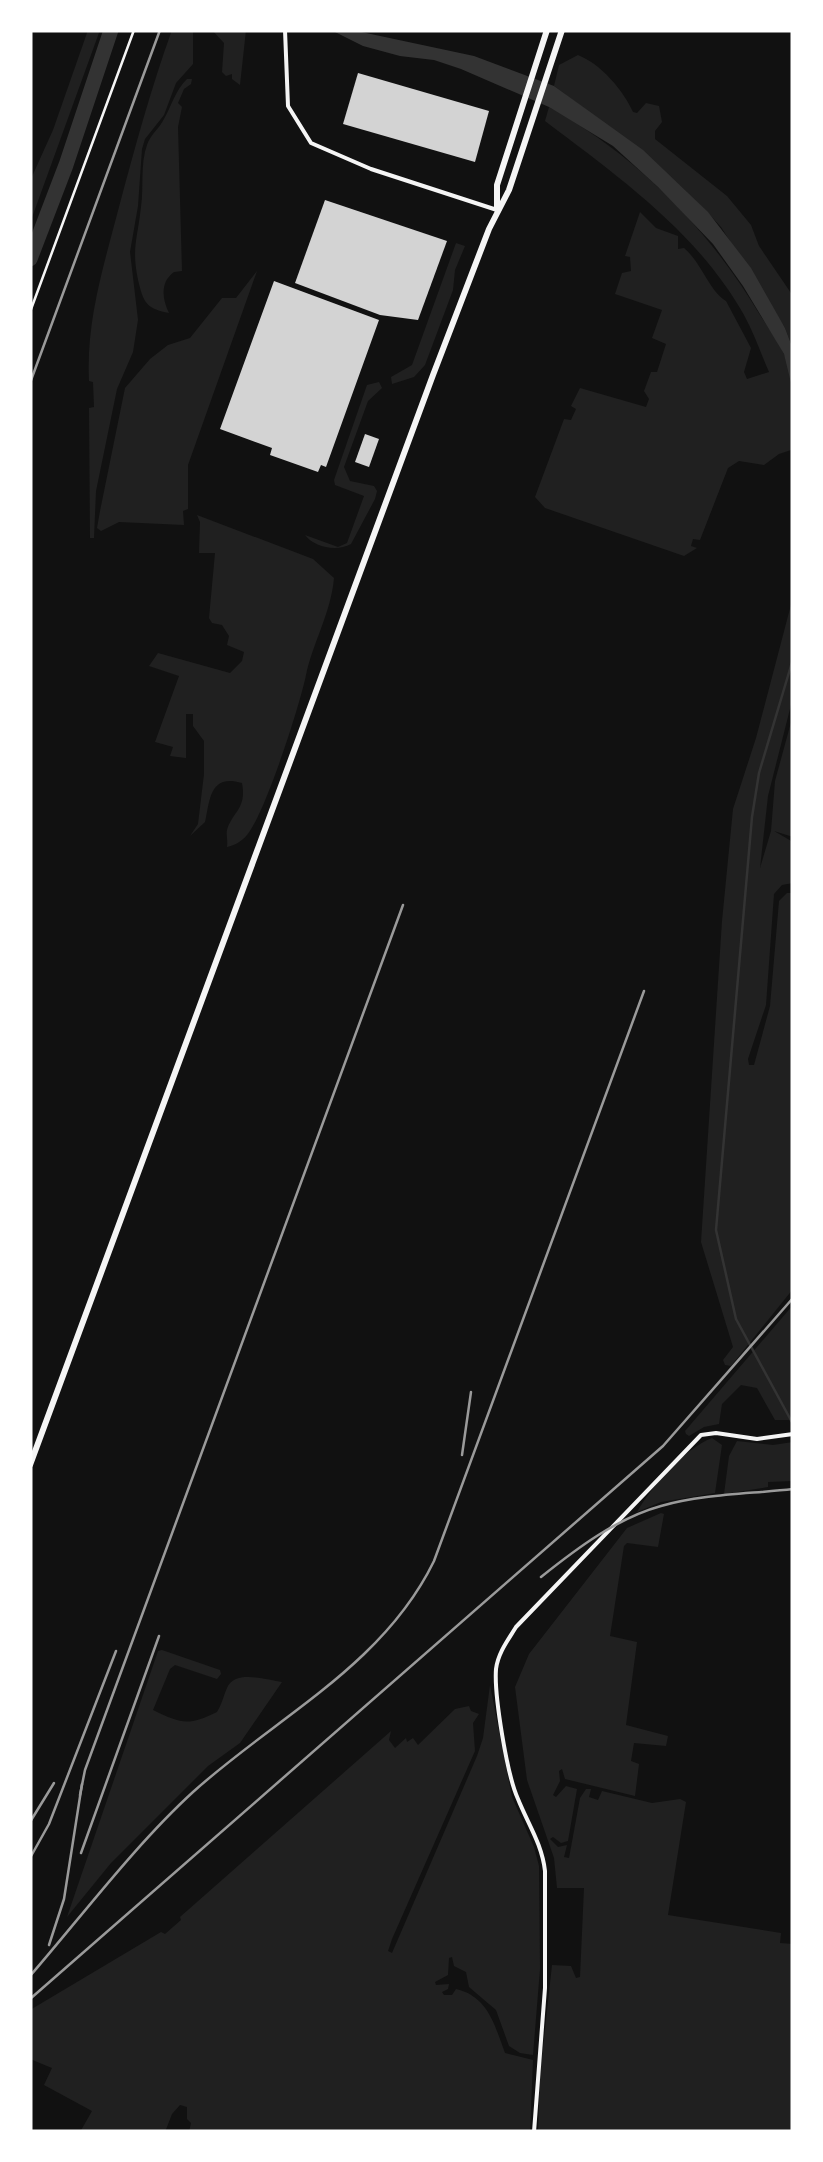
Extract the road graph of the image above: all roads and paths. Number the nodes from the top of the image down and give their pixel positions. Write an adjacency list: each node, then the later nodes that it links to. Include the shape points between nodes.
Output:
1 (134, 30): 6 (path)
2 (285, 30): 5 (street, via 288,106 311,143)
3 (547, 30): 5 (main road, via 497,185)
4 (562, 30): 5 (main road)
5 (497, 210): 8 (main road)
6 (30, 312)
7 (793, 1434): 9 (street, via 701,1435 516,1627 501,1652 498,1702 516,1795 545,1871)
8 (30, 1465)
9 (534, 2132)

